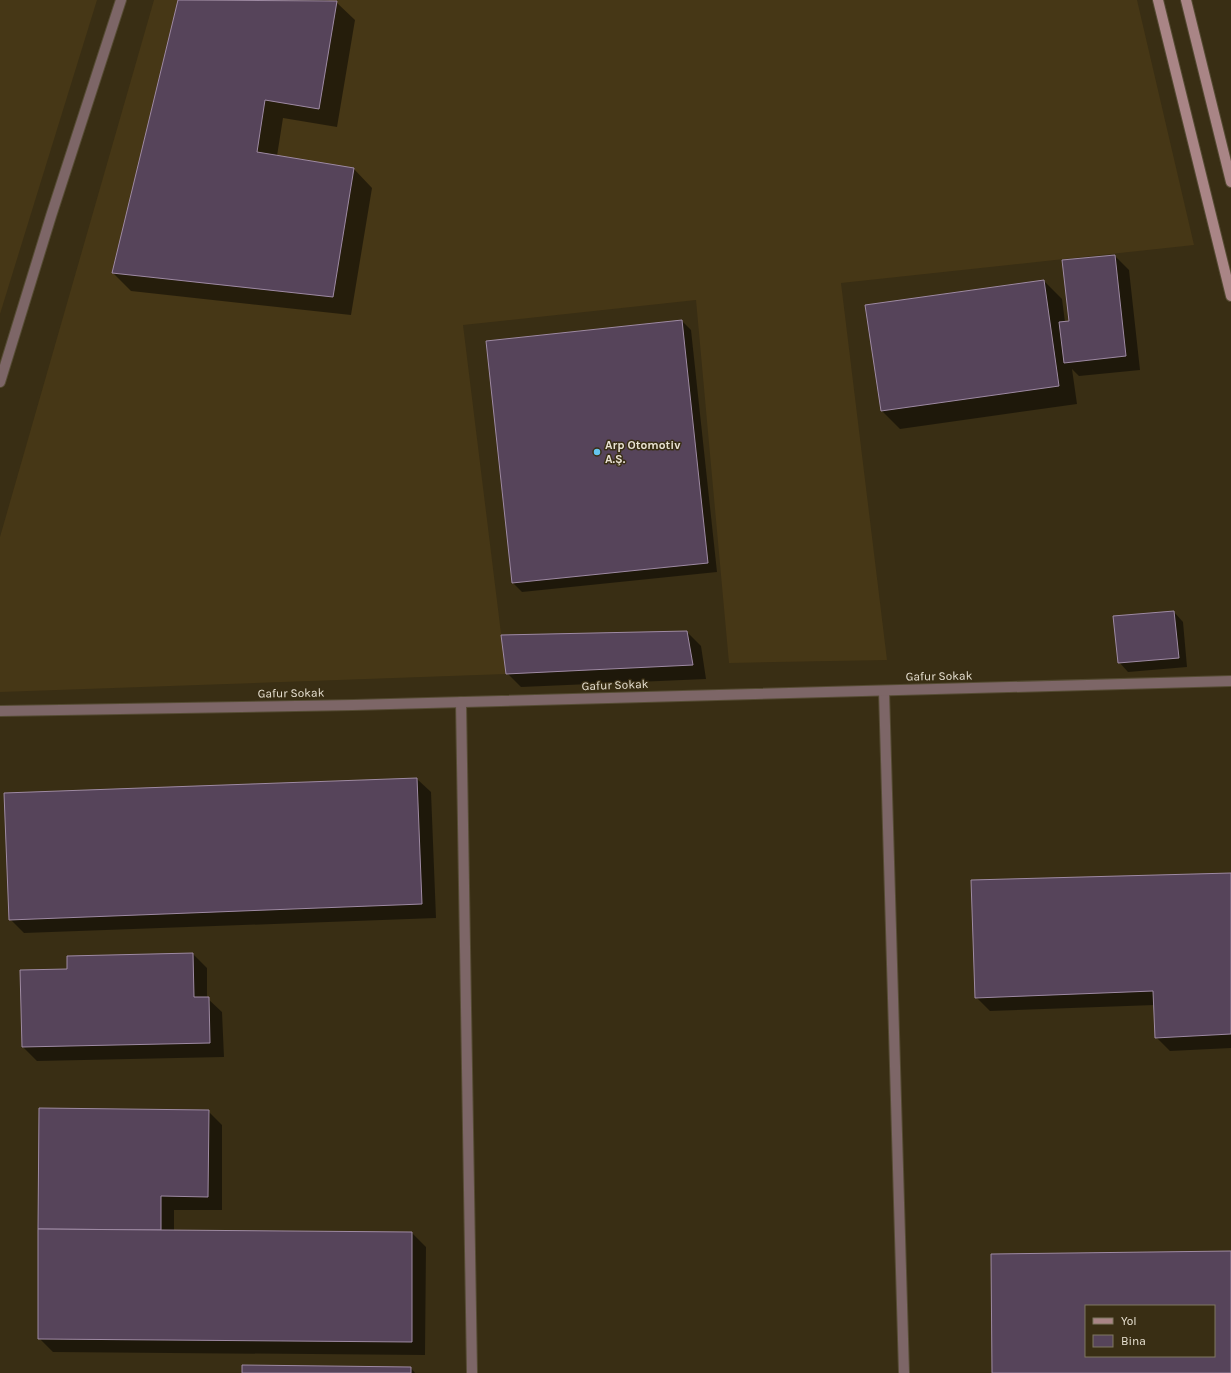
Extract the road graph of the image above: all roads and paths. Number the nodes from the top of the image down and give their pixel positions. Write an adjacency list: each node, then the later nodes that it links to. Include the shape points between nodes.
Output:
1 (121, 0): 6 (street)
2 (1158, 0): 5 (main road)
3 (1186, 0): 4 (main road)
4 (1231, 182)
5 (1231, 296)
6 (0, 382)
7 (1231, 682): 8 (street, Gafur Sokak)
8 (884, 690): 9 (street, Gafur Sokak); 12 (street)
9 (461, 702): 10 (street, Gafur Sokak); 11 (street)
10 (0, 711)
11 (472, 1373)
12 (904, 1373)

